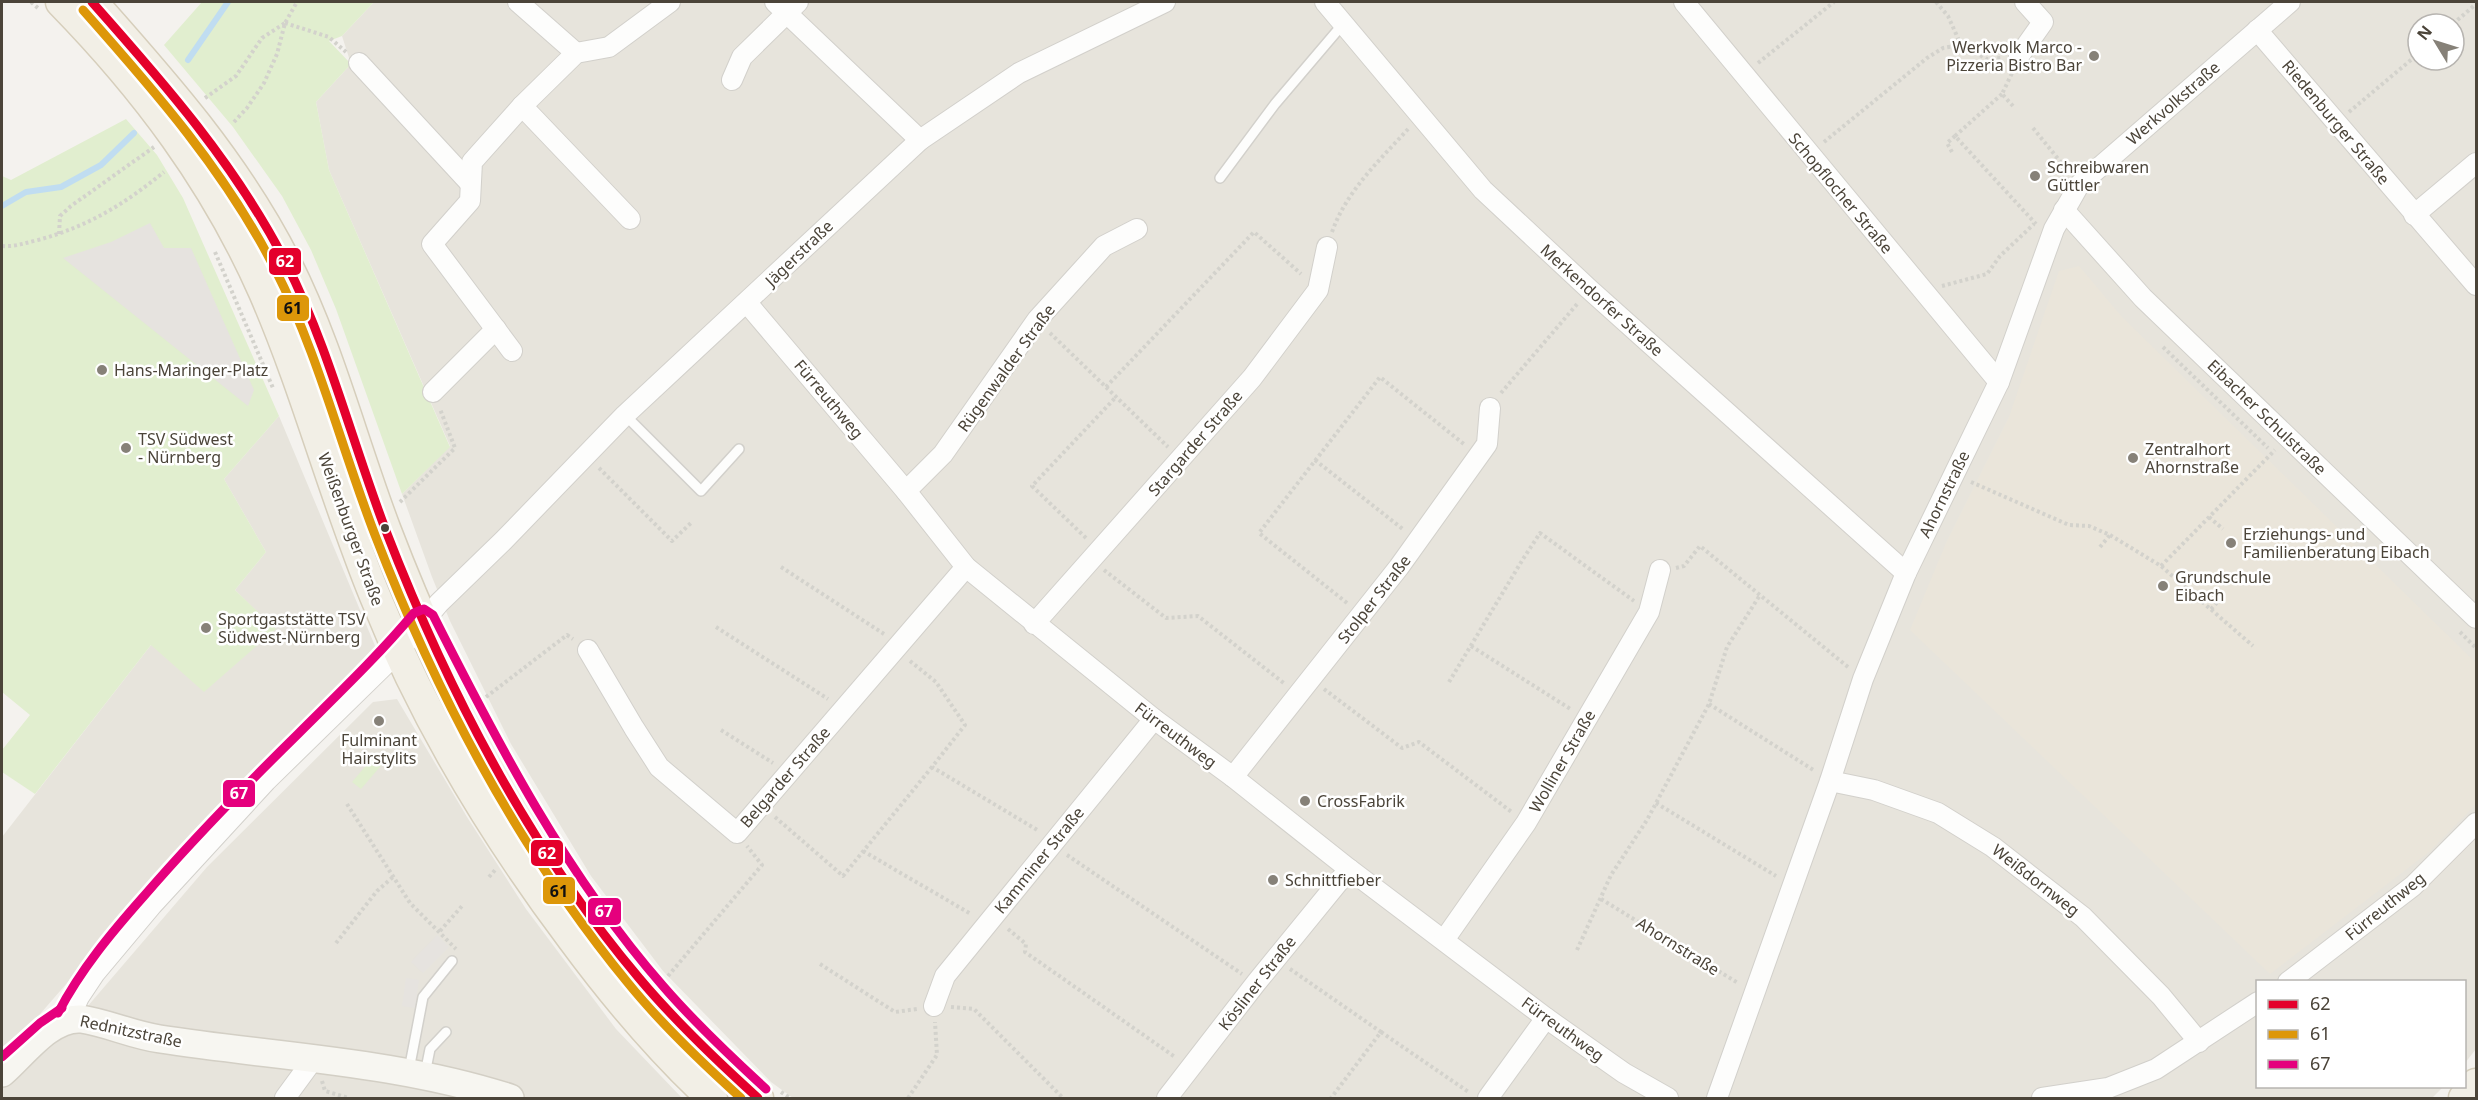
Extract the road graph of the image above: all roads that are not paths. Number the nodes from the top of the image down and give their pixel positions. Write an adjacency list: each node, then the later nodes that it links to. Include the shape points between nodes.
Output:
1 (92, 2): 41 (main road, Weißenburger Straße, via 205,134 274,240 310,315 384,527)
2 (518, 2): 13 (street)
3 (670, 2): 13 (street, via 609,47)
4 (1165, 2): 18 (street, Jägerstraße, via 1019,73)
5 (1325, 2): 11 (street, Merkendorfer Straße)
6 (1684, 2): 31 (street, Schopflocher Straße)
7 (2025, 2): 14 (street, via 2043,22)
8 (2290, 2): 12 (street, Werkvolkstraße)
9 (786, 5): 16 (street, via 742,57); 18 (street)
10 (51, 6): 44 (main road, Weißenburger Straße, via 98,38 150,101 190,157 234,231 284,343 355,543)
11 (1343, 24): 20 (lane, via 1275,104); 39 (street, Merkendorfer Straße, via 1484,190)
12 (2257, 30): 22 (street, Werkvolkstraße, via 2079,185); 23 (street, Riedenburger Straße)
13 (576, 52): 17 (street)
14 (2019, 56)
15 (359, 63): 21 (street)
16 (732, 80)
17 (522, 106): 21 (street, via 472,162); 24 (street)
18 (920, 140): 28 (street, Jägerstraße)
19 (2476, 163): 23 (street)
20 (1220, 178)
21 (469, 182): 29 (street, via 470,201 432,244)
22 (2064, 210): 31 (street, Ahornstraße); 40 (street, Eibacher Schulstraße, via 2143,298)
23 (2414, 215): 27 (street, Riedenburger Straße)
24 (630, 219)
25 (1137, 229): 36 (street, Rügenwalder Straße, via 1104,246 1036,320 943,454)
26 (1327, 247): 42 (street, Stargarder Straße, via 1318,290 1252,378)
27 (2476, 285)
28 (747, 303): 34 (street, Jägerstraße); 36 (street, Fürreuthweg)
29 (496, 329): 30 (street); 32 (street)
30 (512, 351)
31 (1999, 382): 39 (street, Ahornstraße)
32 (433, 392)
33 (1490, 408): 46 (street, Stolper Straße, via 1486,444 1478,456 1362,615)
34 (625, 415): 35 (lane, via 701,491); 41 (street, Jägerstraße)
35 (739, 449)
36 (906, 491): 37 (street, Fürreuthweg)
37 (966, 567): 42 (street, Fürreuthweg); 43 (street, Belgarder Straße, via 737,833 659,767)
38 (1660, 570): 50 (street, Wolliner Straße, via 1649,612 1587,719 1526,823)
39 (1905, 573): 47 (street, Ahornstraße, via 1863,679)
40 (2476, 618)
41 (423, 621): 44 (street, Jägerstraße); 63 (main road, Weißenburger Straße, via 488,752 568,884 656,999 709,1054)
42 (1035, 624): 45 (street, Fürreuthweg)
43 (588, 650)
44 (399, 651): 55 (street, Jägerstraße, via 212,838 95,973); 67 (main road, Weißenburger Straße, via 468,784 540,895 639,1022)
45 (1154, 719): 46 (street, Fürreuthweg); 54 (street, Kamminer Straße, via 945,976)
46 (1233, 777): 49 (street, Fürreuthweg)
47 (1830, 781): 58 (street, Weißdornweg, via 1874,790 1938,813 1993,847 2084,917 2161,996); 71 (street, Ahornstraße)
48 (2476, 824): 52 (street, Fürreuthweg, via 2414,886)
49 (1349, 869): 50 (street, Fürreuthweg); 68 (street, Kösliner Straße)
50 (1444, 940): 56 (street, Fürreuthweg)
51 (452, 961): 61 (lane, via 423,997)
52 (2289, 980)
53 (2256, 1003): 58 (street)
54 (934, 1006)
55 (69, 1018): 59 (main road, Rednitzstraße, via 159,1039); 60 (main road, Rednitzstraße)
56 (1546, 1018): 69 (street); 70 (street, Fürreuthweg, via 1624,1073)
57 (446, 1032): 61 (lane, via 430,1049)
58 (2199, 1042): 64 (street)
59 (315, 1057): 61 (main road, Rednitzstraße); 65 (street)
60 (2, 1072)
61 (417, 1074): 66 (main road, Rednitzstraße)
62 (2476, 1084): 73 (main road)
63 (766, 1093)
64 (2106, 1093): 72 (street)
65 (285, 1098)
66 (510, 1098)
67 (712, 1098)
68 (1167, 1098)
69 (1488, 1098)
70 (1668, 1098)
71 (1718, 1098)
72 (2042, 1098)
73 (2464, 1098)

